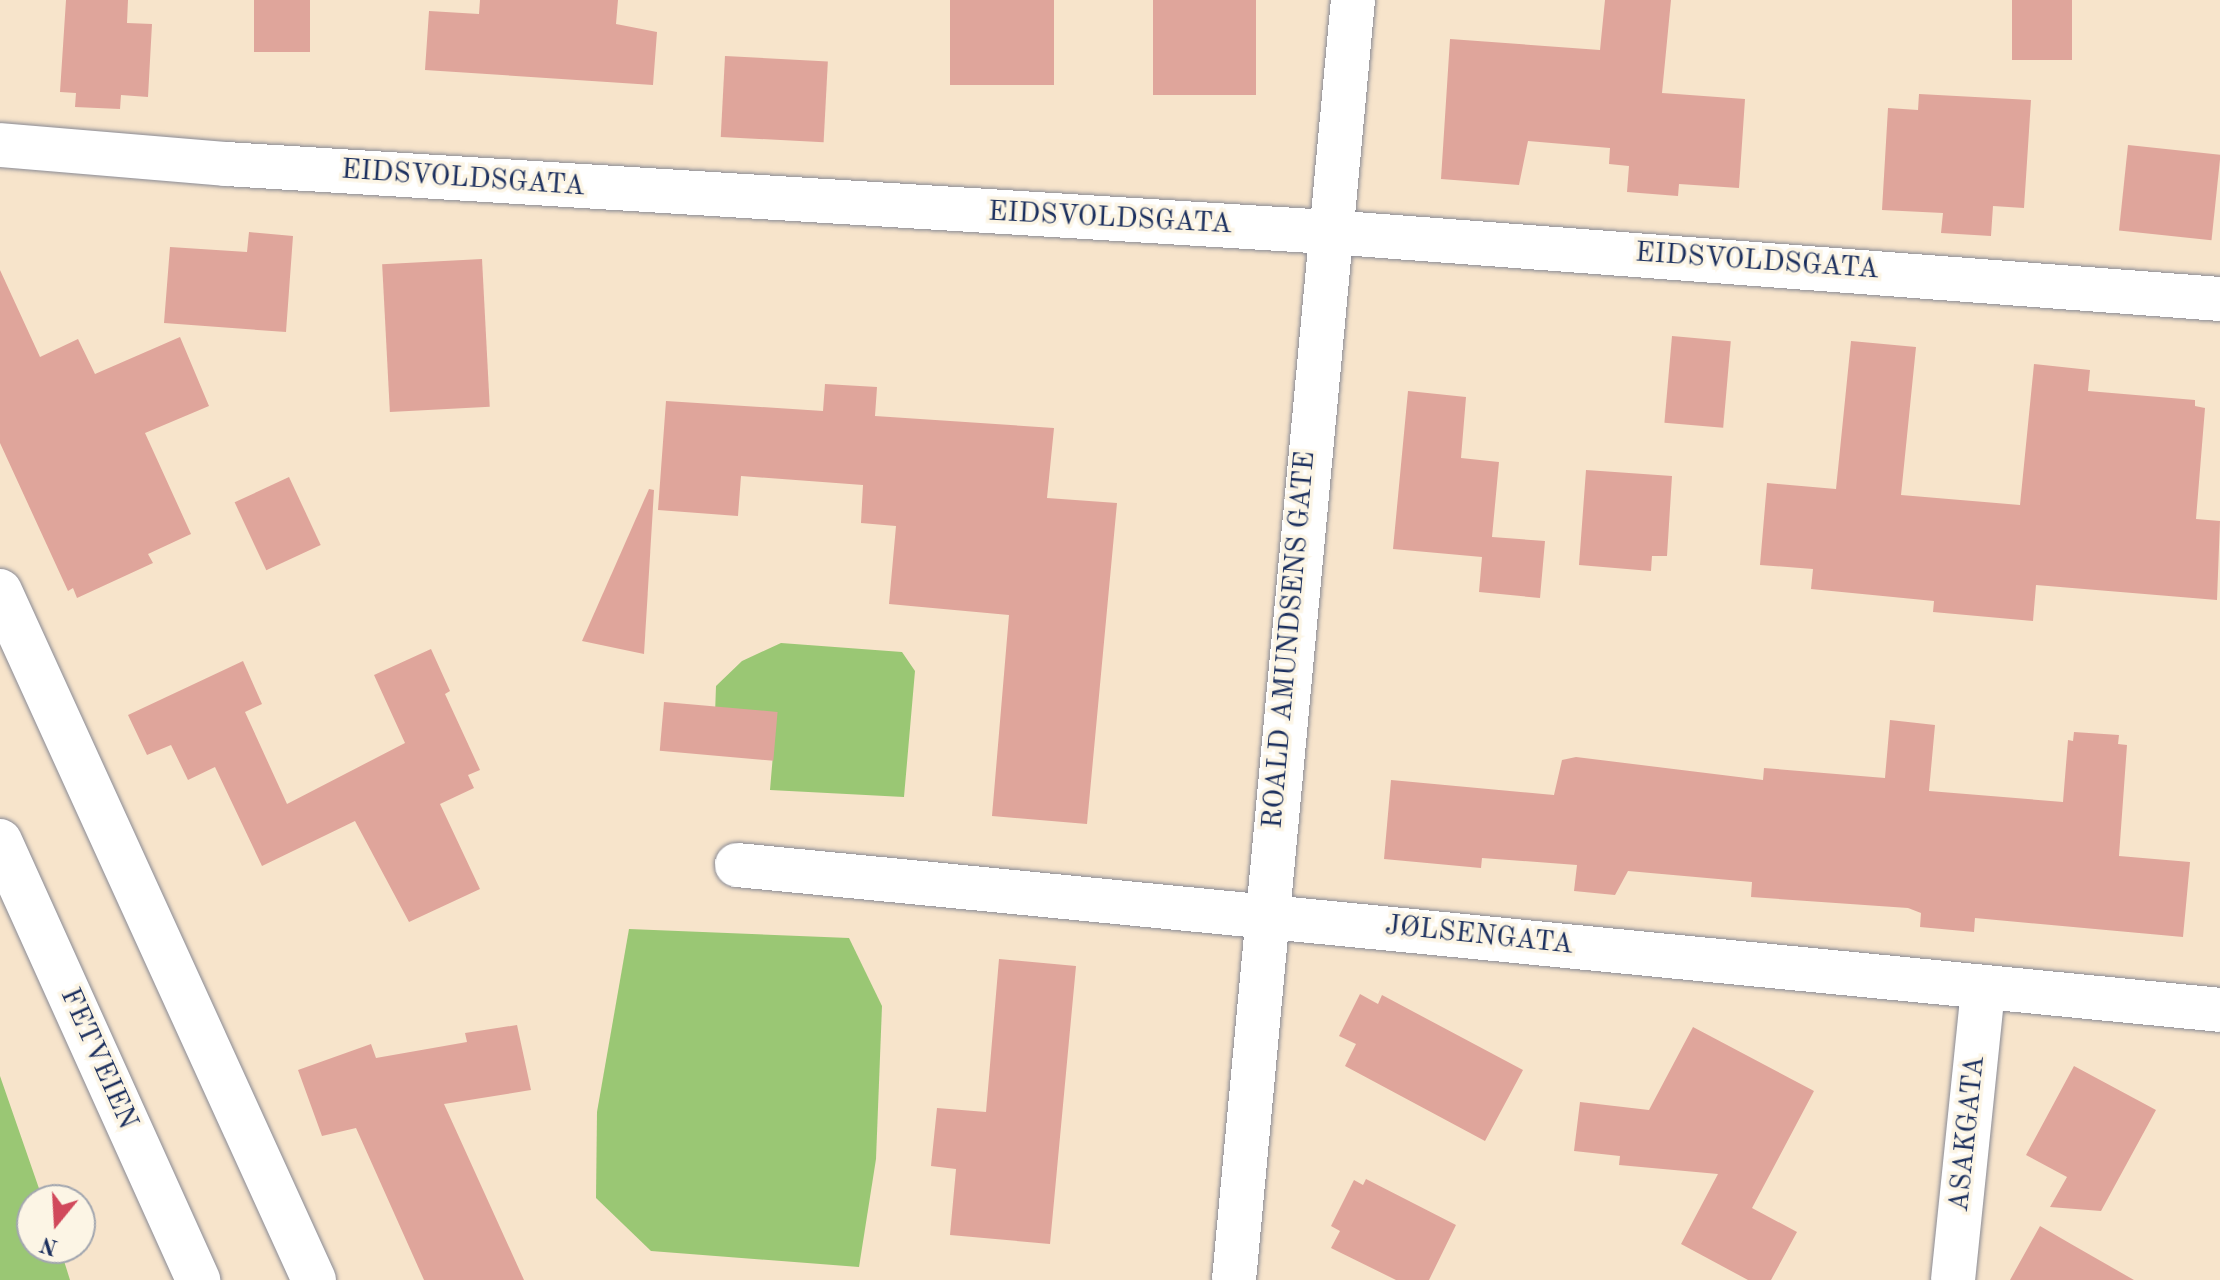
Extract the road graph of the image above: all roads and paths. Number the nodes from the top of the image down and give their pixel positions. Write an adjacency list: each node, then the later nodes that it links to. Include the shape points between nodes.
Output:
1 (1353, 0): 3 (main road, ROALD AMUNDSENS GATE)
2 (0, 145): 3 (main road, EIDSVOLDSGATA, via 226,164)
3 (1329, 232): 4 (main road, EIDSVOLDSGATA); 8 (main road, ROALD AMUNDSENS GATE)
4 (2220, 299)
5 (0, 591): 12 (main road)
6 (0, 841): 11 (main road, FETVEIEN)
7 (737, 865): 8 (main road, JØLSENGATA)
8 (1264, 913): 9 (main road, JØLSENGATA); 13 (main road, ROALD AMUNDSENS GATE)
9 (1983, 988): 10 (main road, JØLSENGATA); 14 (main road, ASAKGATA)
10 (2220, 1010)
11 (197, 1279)
12 (314, 1280)
13 (1234, 1280)
14 (1953, 1280)

